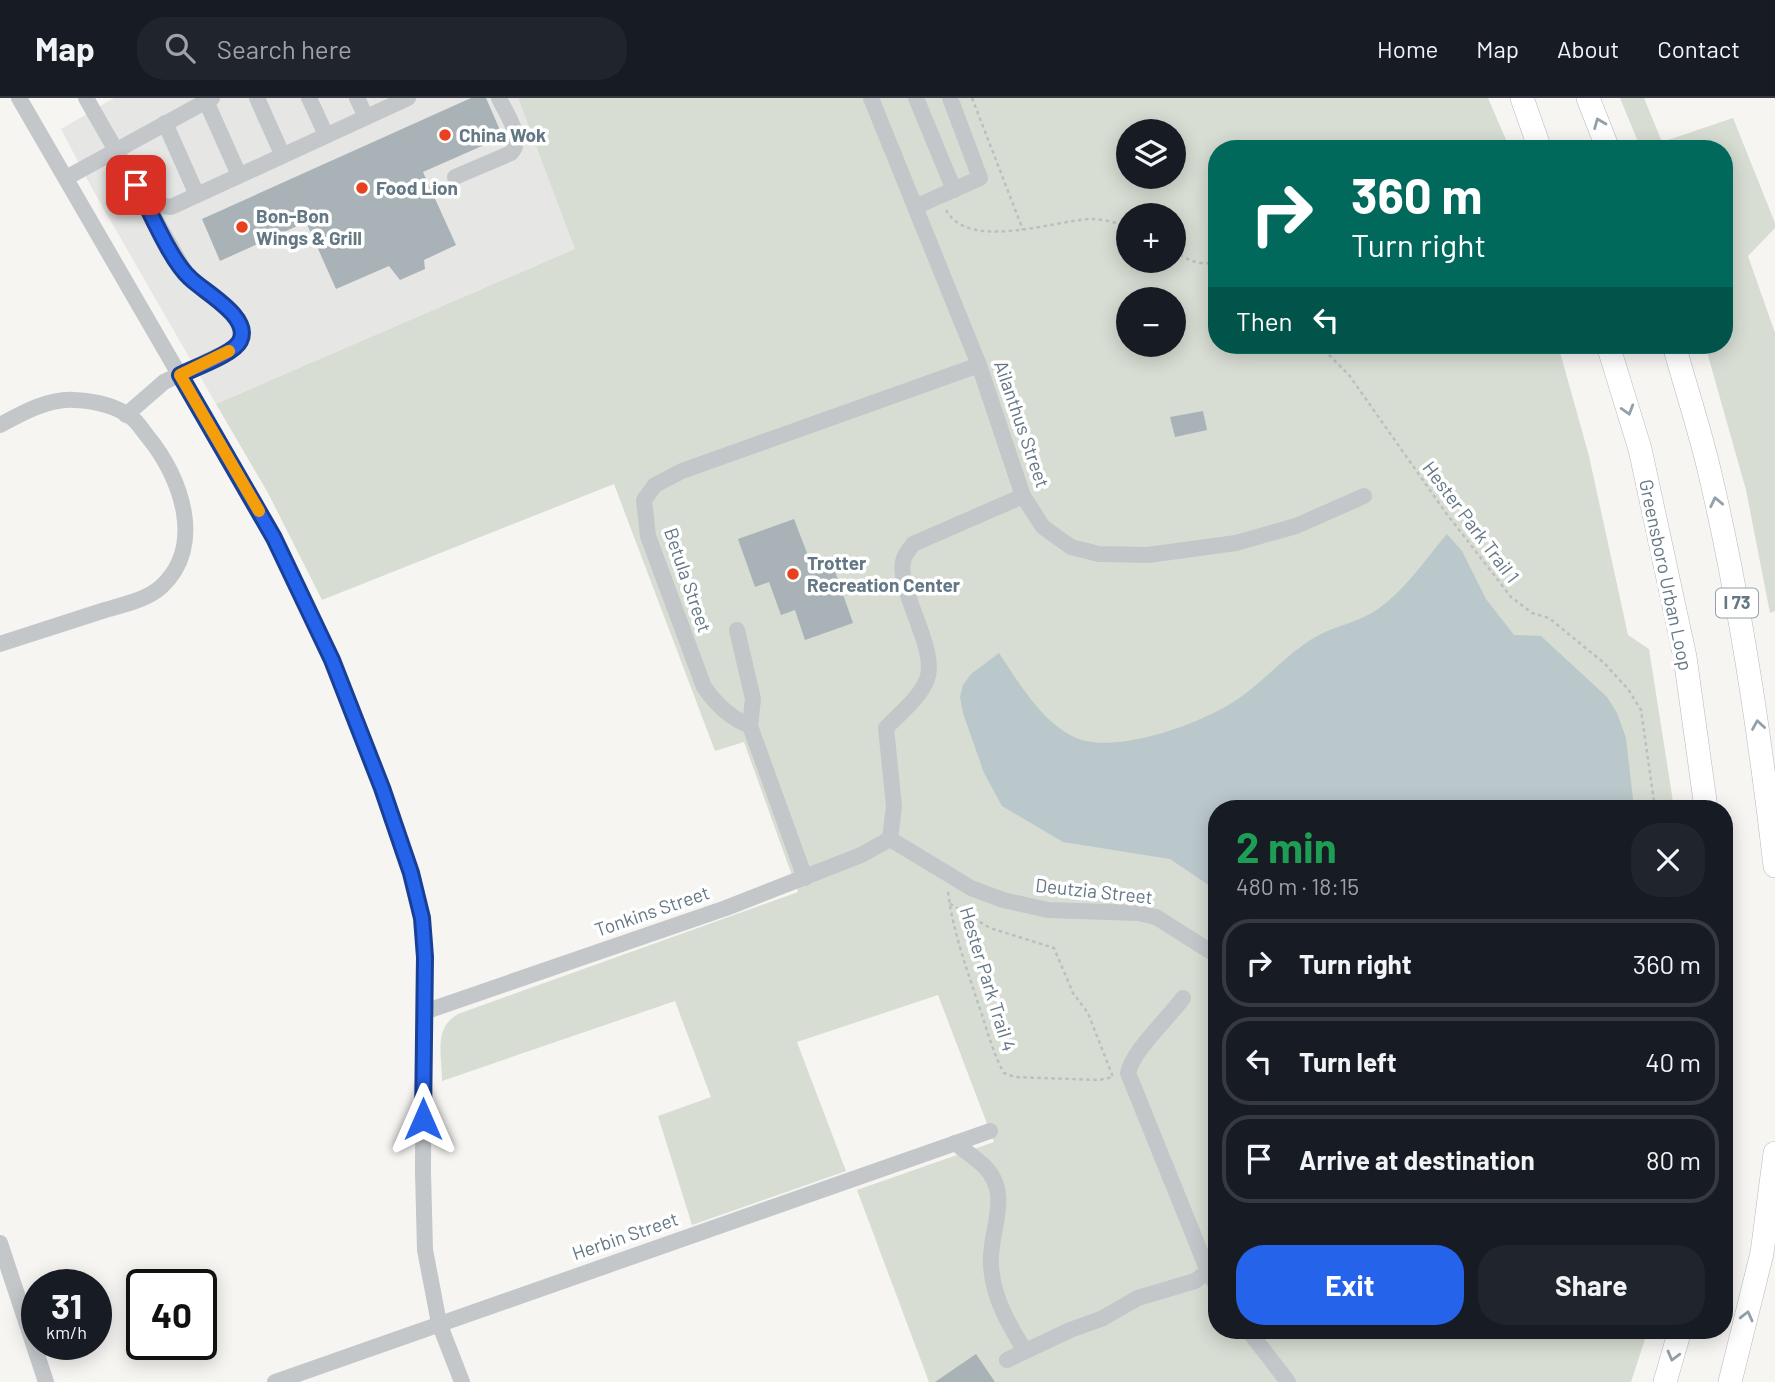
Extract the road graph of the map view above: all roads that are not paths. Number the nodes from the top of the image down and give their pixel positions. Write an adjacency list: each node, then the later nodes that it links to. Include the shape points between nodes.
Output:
1 (19, 98): 23 (street)
2 (86, 98): 19 (street)
3 (257, 98): 20 (street)
4 (309, 98): 16 (street)
5 (357, 98): 14 (street)
6 (406, 98): 14 (street)
7 (499, 98): 22 (street, via 517,139 516,147)
8 (916, 98): 24 (street)
9 (950, 98): 24 (street, via 981,178)
10 (1521, 98): 17 (highway)
11 (1588, 98): 18 (highway, one-way to 11)
12 (209, 99): 15 (street); 21 (street)
13 (875, 99): 27 (street, Ailanthus Street)
14 (366, 117): 16 (street)
15 (165, 123): 19 (street); 25 (street)
16 (326, 135): 20 (street)
17 (1537, 140)
18 (1604, 140)
19 (116, 150): 23 (street); 26 (street)
20 (282, 154): 21 (street)
21 (239, 174): 25 (street)
22 (455, 177)
23 (66, 178): 31 (street)
24 (954, 190): 27 (street)
25 (197, 195): 26 (street, via 171,207)
26 (146, 203): 31 (street, via 188,277 235,315 242,328 232,349)
27 (915, 207): 30 (street, Ailanthus Street)
28 (1611, 354): 39 (highway, Greensboro Urban Loop, one-way to 39, via 1640,449 1685,657)
29 (1677, 354): 41 (highway, I 73, one-way to 29, via 1744,633 1711,476)
30 (979, 365): 34 (street, Ailanthus Street); 38 (street, Betula Street, via 682,471 655,485 644,500 648,536 704,687 719,707)
31 (180, 375): 32 (street, via 154,388); 45 (street, via 274,538 332,660 382,788 422,918)
32 (127, 415): 33 (street, via 98,403 73,400 51,402); 37 (street, via 160,452 177,484 186,538 179,561 161,587 148,596)
33 (0, 425)
34 (1023, 496): 35 (street, Ailanthus Street, via 1043,527 1071,547 1125,556 1236,543 1296,526); 40 (street, via 913,544 903,560 929,675 921,692 886,728 894,806)
35 (1364, 496)
36 (737, 630): 38 (street, via 753,699)
37 (0, 644)
38 (750, 726): 42 (street)
39 (1705, 800)
40 (890, 839): 42 (street, Tonkins Street); 43 (street, Deutzia Street, via 971,888 1003,900 1156,917)
41 (1775, 866)
42 (805, 878): 45 (street, Tonkins Street)
43 (1208, 950)
44 (1183, 998): 50 (street, via 1136,1053 1128,1073)
45 (424, 1012): 52 (street, via 425,1250)
46 (990, 1130): 47 (street, Herbin Street)
47 (955, 1143): 52 (street, Herbin Street); 55 (street, via 984,1166 998,1187 991,1266 1001,1309)
48 (1775, 1153): 62 (highway, one-way to 48, via 1762,1254)
49 (0, 1242): 57 (street)
50 (1208, 1268)
51 (1208, 1279): 55 (street, via 1138,1298)
52 (439, 1323): 58 (street, Herbin Street); 59 (street)
53 (1255, 1339): 60 (street)
54 (1677, 1339): 61 (highway, one-way to 61)
55 (1026, 1351): 56 (street)
56 (1007, 1360)
57 (46, 1382)
58 (275, 1382)
59 (462, 1382)
60 (1288, 1382)
61 (1665, 1382)
62 (1730, 1382)

